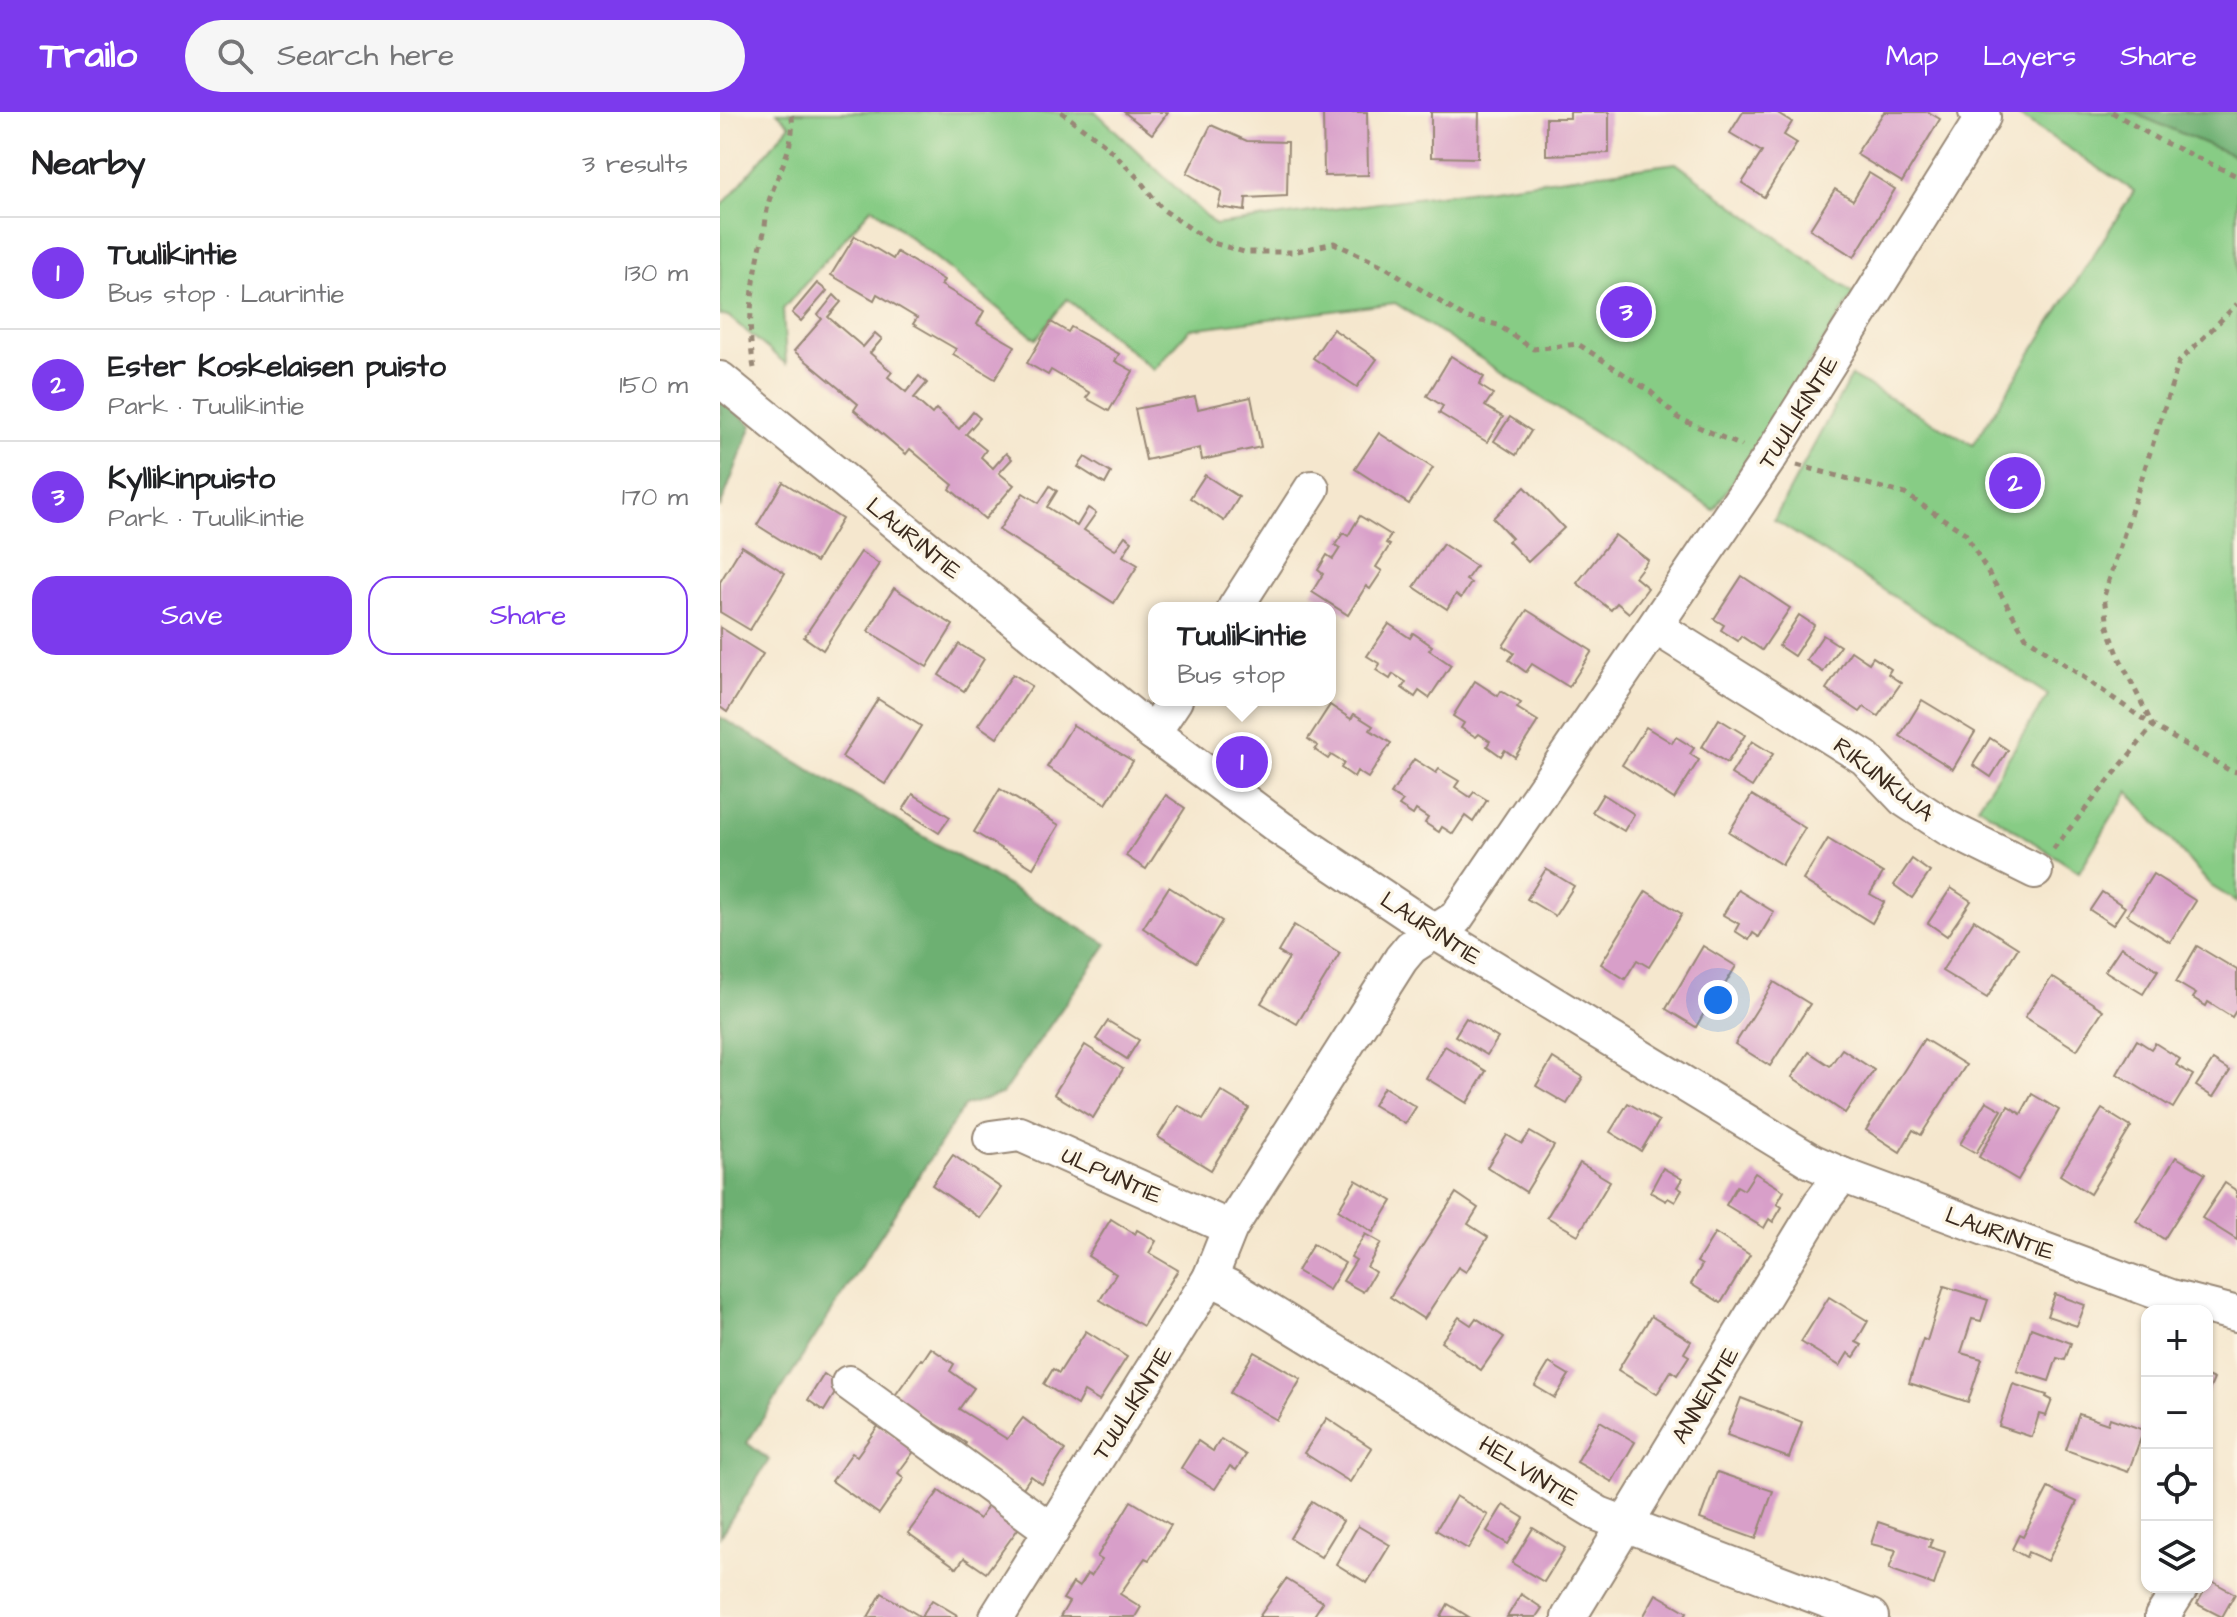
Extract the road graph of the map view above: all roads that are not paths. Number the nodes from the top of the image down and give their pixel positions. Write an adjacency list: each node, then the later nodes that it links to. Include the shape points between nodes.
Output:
1 (1979, 114): 5 (street, TUULIKINTIE, via 1770,457)
2 (720, 379): 7 (street, LAURINTIE)
3 (1312, 488): 4 (street)
4 (1239, 602)
5 (1656, 627): 8 (street, RIKUNKUJA, via 1865,758 1904,799 1948,828); 9 (street, TUULIKINTIE, via 1456,918)
6 (1171, 706): 7 (street)
7 (1153, 733): 9 (street, LAURINTIE, via 1280,828)
8 (2035, 871)
9 (1435, 932): 11 (street, LAURINTIE); 12 (street, TUULIKINTIE, via 1401,959)
10 (991, 1138): 12 (street, ULPUNTIE, via 1020,1134)
11 (1842, 1175): 14 (street, LAURINTIE, via 2171,1297); 16 (street, ANNENTIE)
12 (1230, 1228): 13 (street, TUULIKINTIE)
13 (1210, 1278): 16 (street, HELVINTIE, via 1599,1514); 17 (street, TUULIKINTIE)
14 (2237, 1314)
15 (849, 1383): 17 (street)
16 (1626, 1525): 20 (street, ANNENTIE); 21 (street, HELVINTIE)
17 (1052, 1531): 19 (street, TUULIKINTIE)
18 (2177, 1593): 22 (street)
19 (997, 1617)
20 (1569, 1617)
21 (1871, 1617)
22 (2162, 1617)

